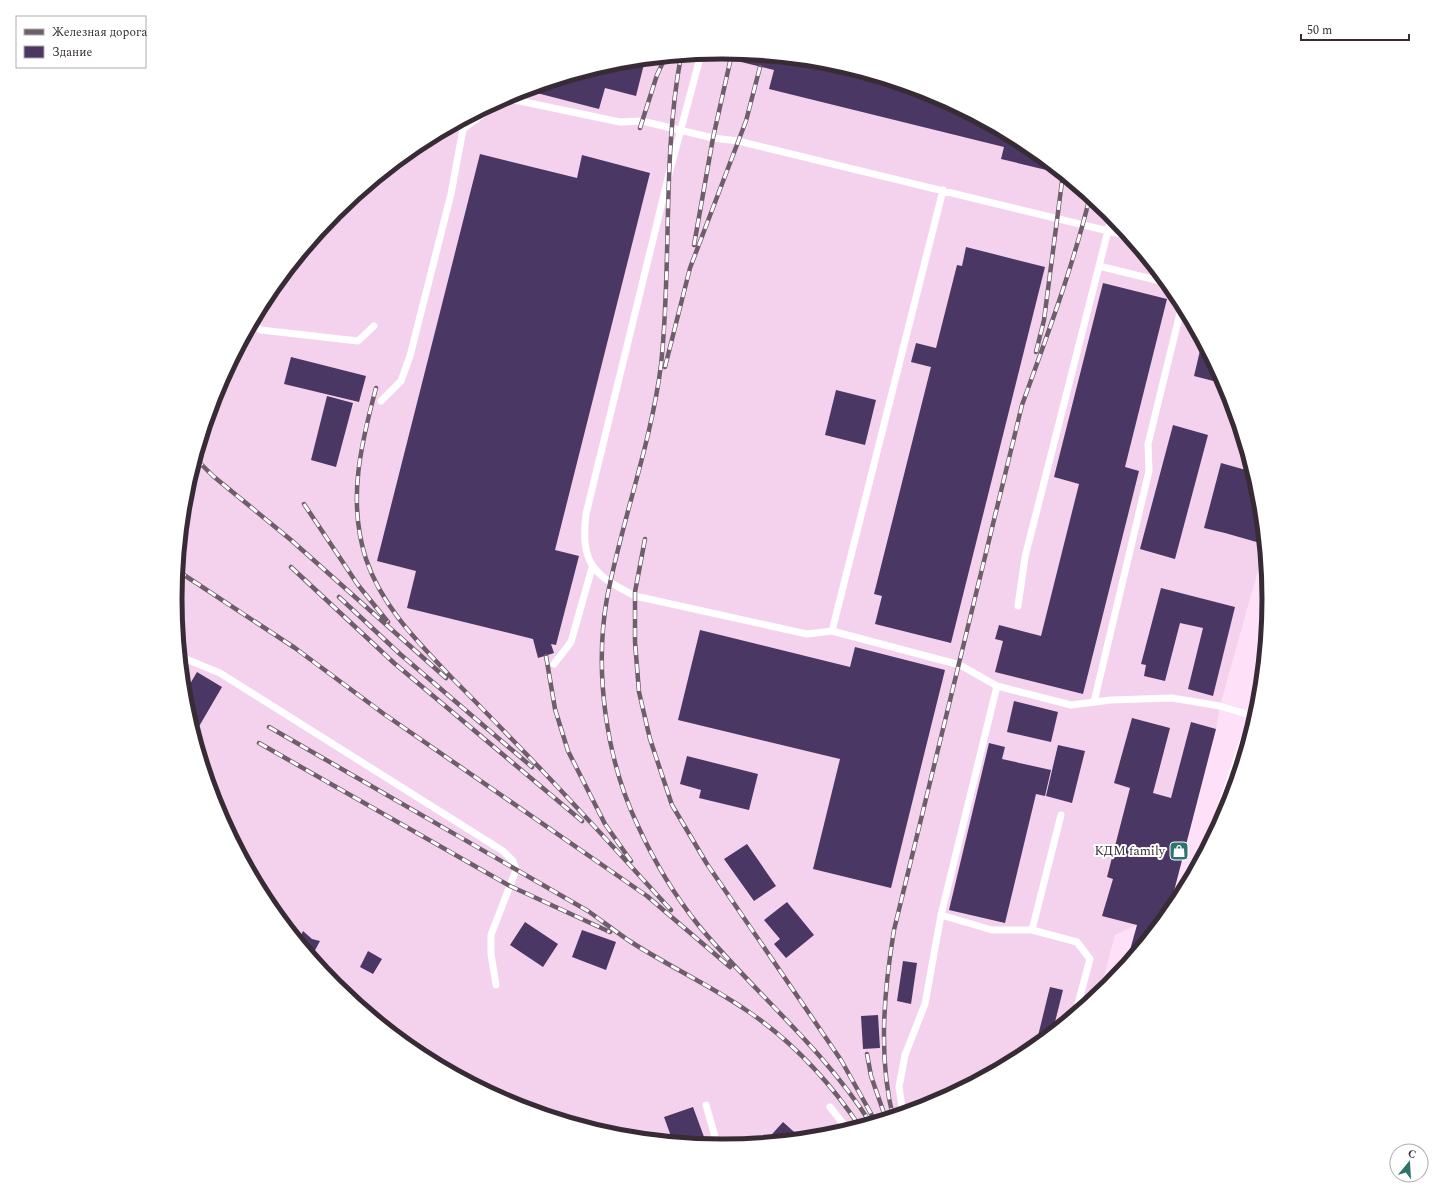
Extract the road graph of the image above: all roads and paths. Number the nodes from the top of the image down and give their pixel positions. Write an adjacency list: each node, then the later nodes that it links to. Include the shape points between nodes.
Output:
1 (700, 60): 4 (lane)
2 (516, 100): 4 (lane, via 620,122 642,121)
3 (480, 117): 14 (lane, via 463,129 451,194 410,356 401,381)
4 (681, 130): 5 (lane); 15 (lane, via 586,514 583,538)
5 (943, 190): 7 (lane); 17 (lane)
6 (1110, 223): 7 (lane)
7 (1108, 231): 8 (lane); 9 (lane)
8 (1121, 234)
9 (1099, 266): 10 (lane); 16 (lane, via 1025,556)
10 (1160, 282)
11 (1180, 312): 21 (lane, via 1148,444 1149,471)
12 (256, 326): 13 (lane, via 261,330 358,341)
13 (374, 326)
14 (381, 401)
15 (592, 568): 17 (lane, via 611,584 635,596 807,634); 19 (lane, via 572,642)
16 (1018, 606)
17 (832, 632): 20 (lane, via 960,665)
18 (186, 659): 28 (lane, via 220,673 503,852 513,861 516,870 491,935)
19 (554, 664)
20 (997, 686): 21 (lane, via 1071,705); 26 (lane)
21 (1094, 702): 22 (lane, via 1172,698 1220,706)
22 (1251, 715)
23 (1238, 762): 24 (lane)
24 (1221, 808)
25 (1061, 815): 27 (lane)
26 (941, 915): 27 (lane, via 992,930); 32 (lane, via 925,1004 905,1055 899,1087)
27 (1032, 930): 29 (lane, via 1077,942 1090,959)
28 (496, 985)
29 (1077, 1008)
30 (706, 1105): 34 (lane)
31 (830, 1107): 33 (lane)
32 (902, 1109)
33 (846, 1126)
34 (716, 1140)

